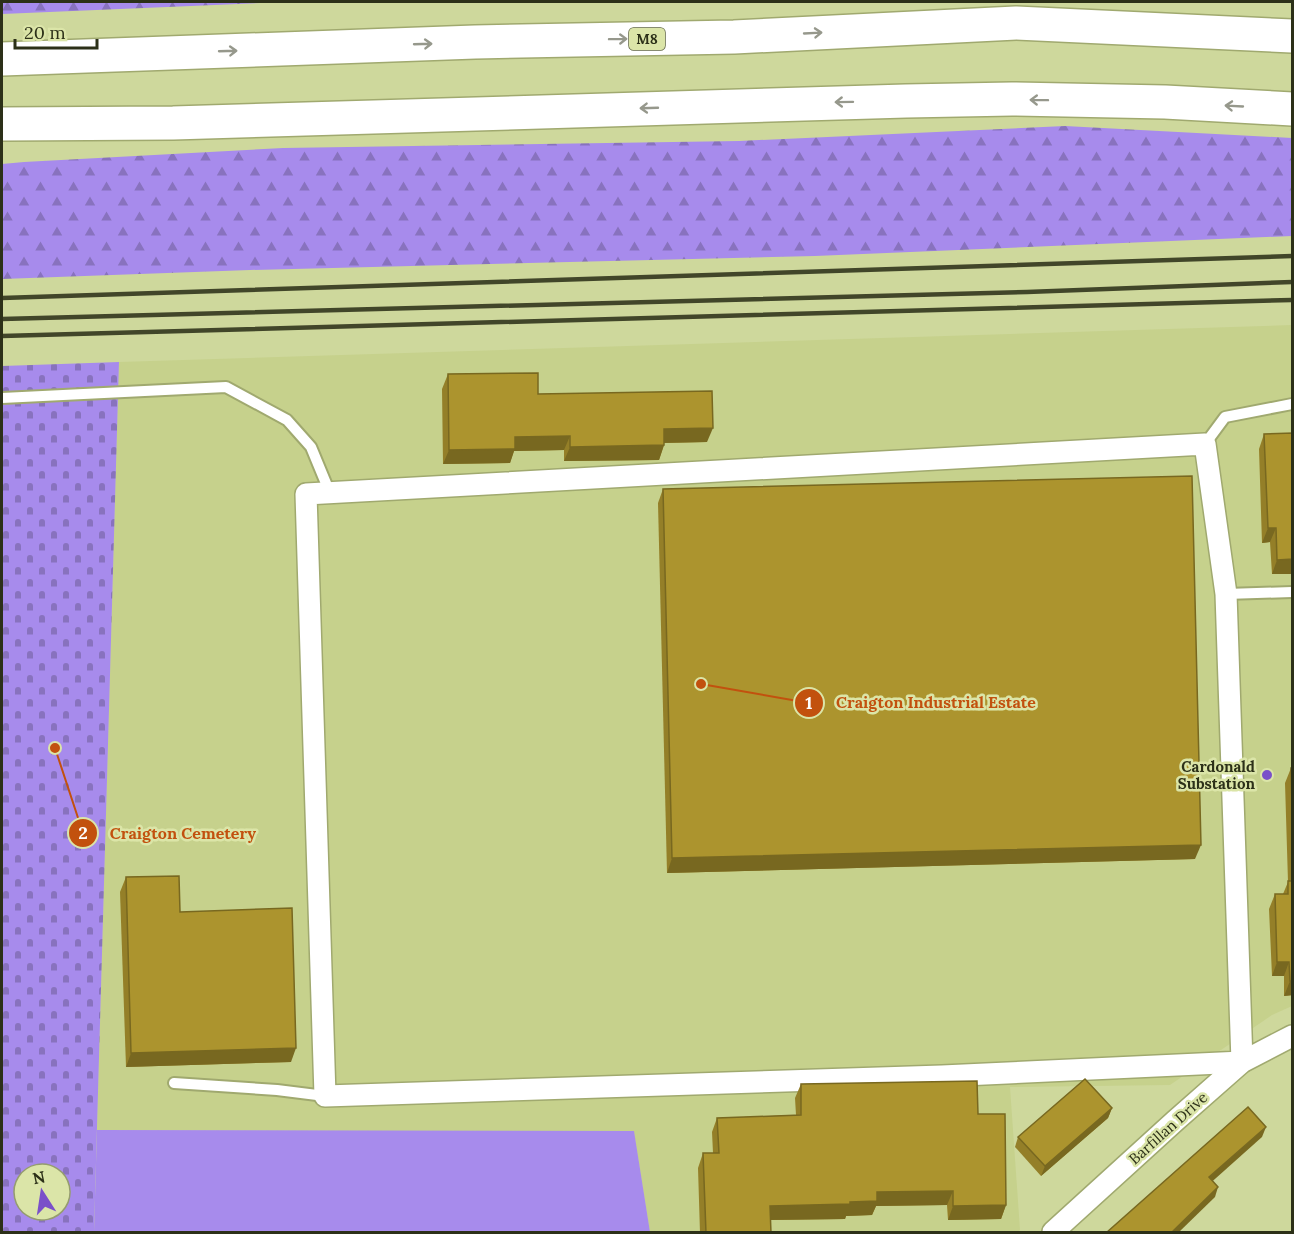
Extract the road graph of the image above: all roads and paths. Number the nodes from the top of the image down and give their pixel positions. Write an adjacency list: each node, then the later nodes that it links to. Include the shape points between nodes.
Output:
1 (1293, 36): 2 (highway, M8, one-way to 1, via 734,37 1016,23)
2 (2, 59)
3 (1293, 109): 4 (highway, one-way to 4, via 1165,102 906,100)
4 (173, 123): 5 (highway); 6 (highway)
5 (2, 124)
6 (2, 144)
7 (2, 398): 10 (lane, via 226,387 287,420 311,447)
8 (1293, 404): 9 (lane, via 1225,417)
9 (1205, 444): 10 (street); 12 (street)
10 (330, 493): 16 (street, via 306,494)
11 (1293, 592): 12 (lane)
12 (1226, 594): 14 (street)
13 (1293, 1036): 14 (street, Barfillan Drive)
14 (1242, 1062): 16 (street, via 930,1077); 17 (street, Barfillan Drive)
15 (174, 1083): 16 (lane)
16 (325, 1096)
17 (1053, 1233)

